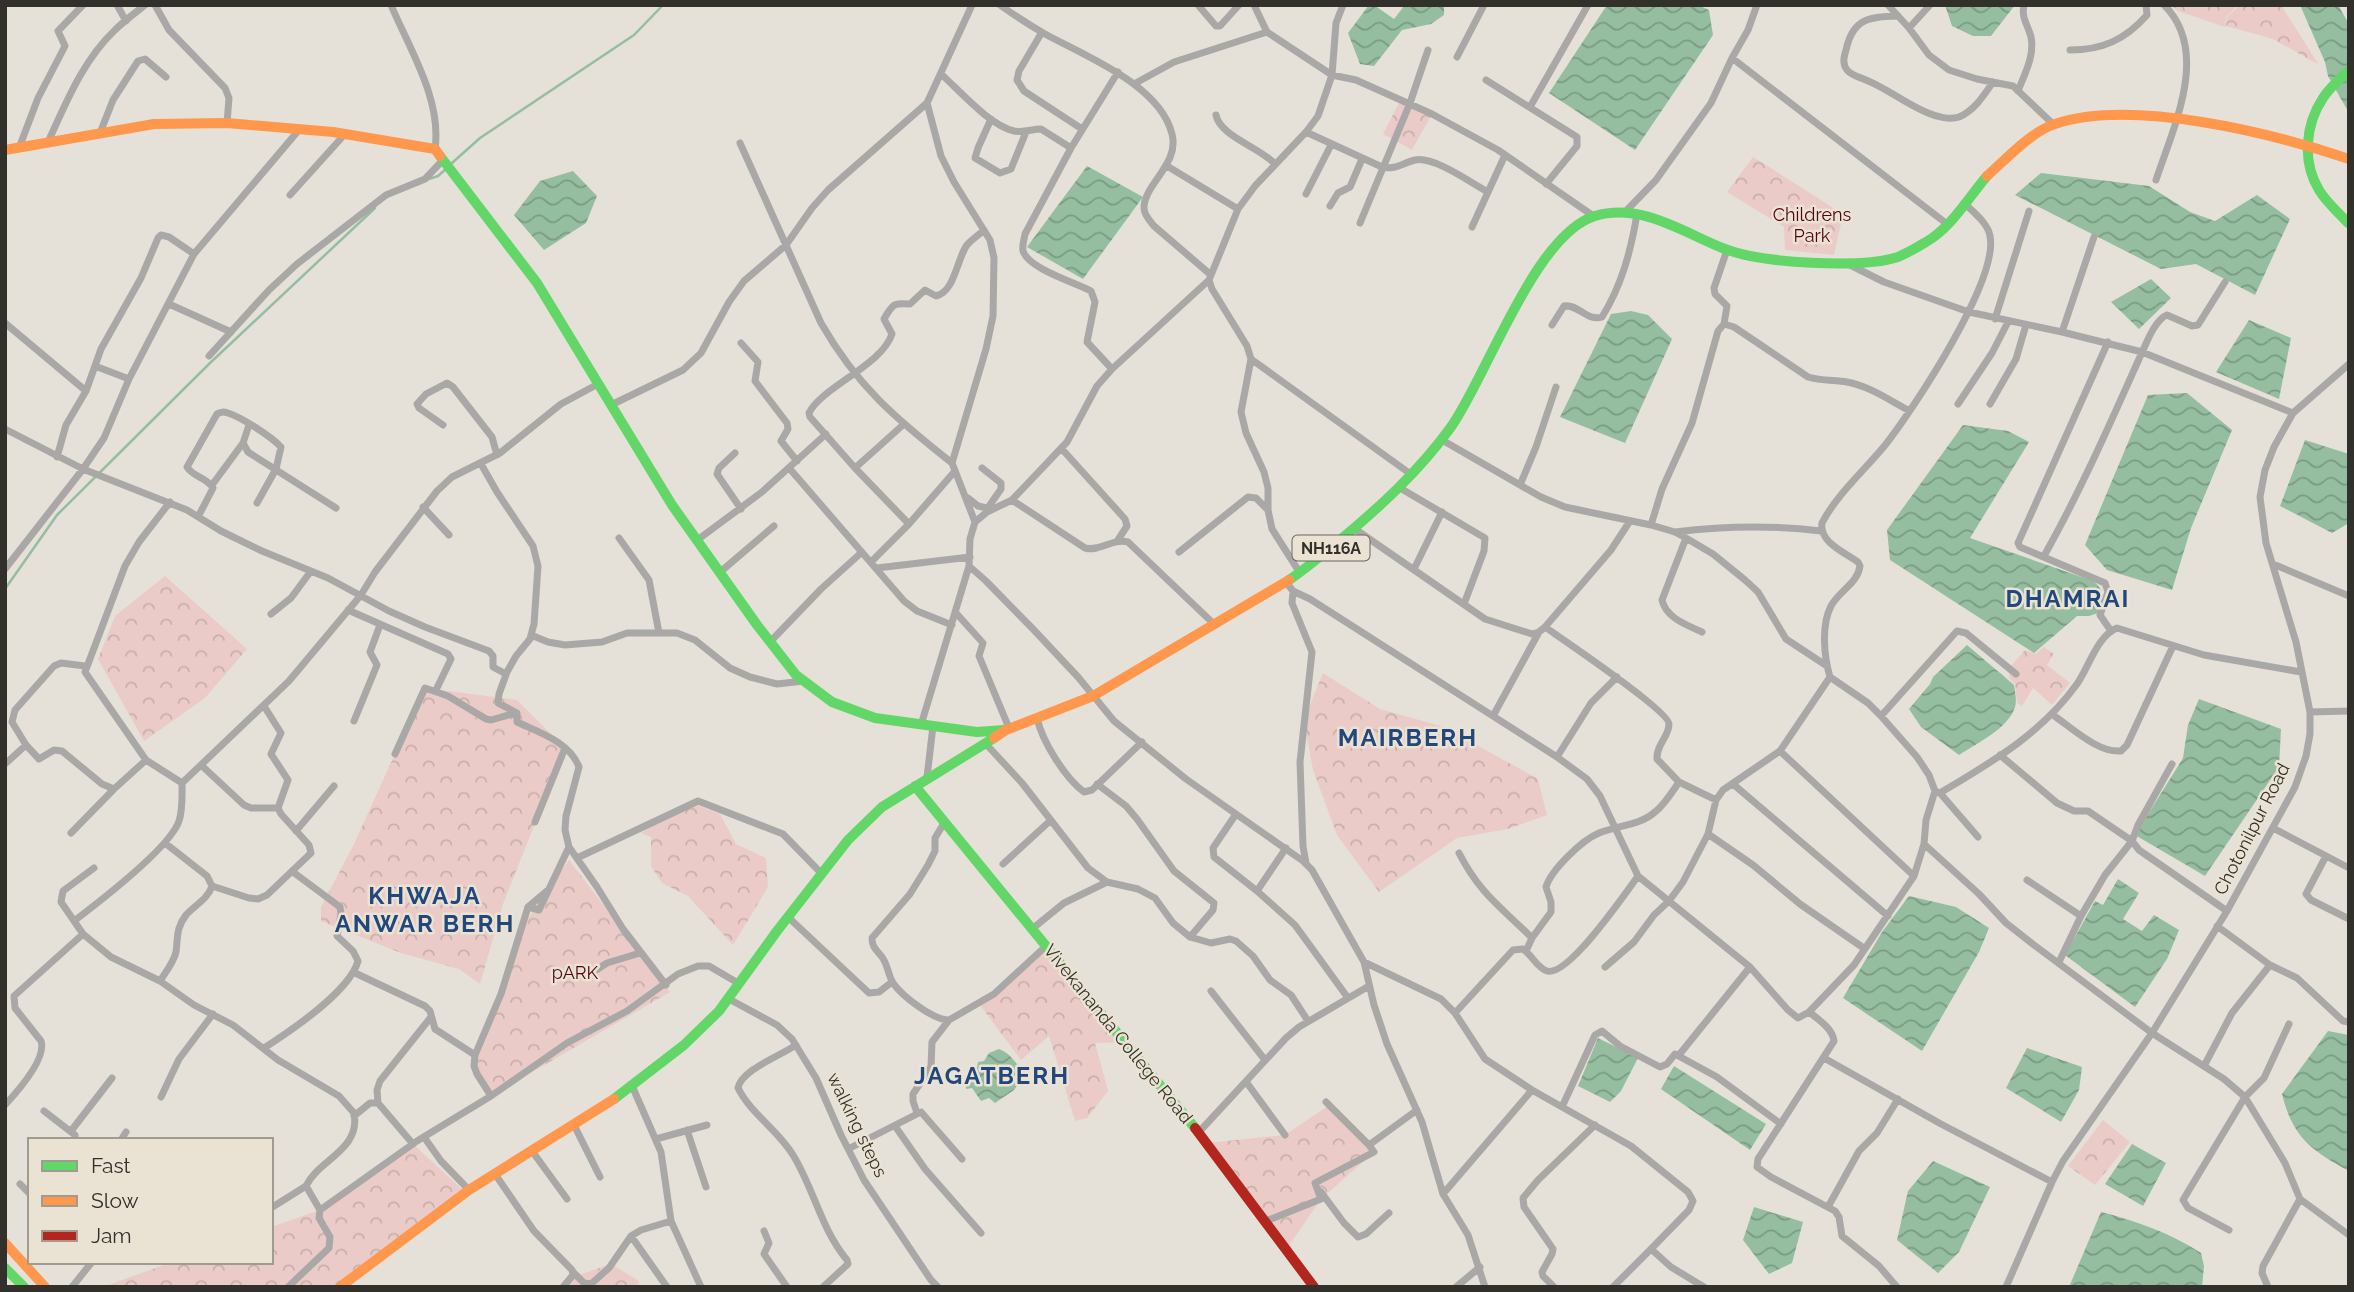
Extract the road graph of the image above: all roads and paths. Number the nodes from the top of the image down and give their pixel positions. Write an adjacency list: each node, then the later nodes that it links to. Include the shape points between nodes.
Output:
1 (83, 5): 56 (street, via 58,31 65,46)
2 (117, 5): 21 (street)
3 (145, 5): 21 (street)
4 (155, 5): 44 (street, via 169,30 226,88)
5 (391, 5): 58 (street, via 435,113)
6 (972, 5): 31 (street)
7 (1000, 5): 23 (street)
8 (1198, 5): 9 (street, via 1220,26)
9 (1239, 5)
10 (1254, 5): 24 (street)
11 (1343, 5): 32 (street, via 1336,23)
12 (1484, 5): 27 (street)
13 (1588, 5): 40 (street)
14 (1757, 5): 28 (street)
15 (1888, 5): 20 (street)
16 (1930, 5): 22 (street)
17 (2024, 5): 37 (street, via 2032,54)
18 (2146, 5): 26 (street, via 2147,15 2135,29 2093,50)
19 (2164, 5): 43 (street, via 2179,23 2185,40 2184,86)
20 (1898, 16): 22 (street); 35 (street, via 1872,17 1854,29 1843,59 1851,74 1942,118 1957,118 1969,111)
21 (126, 21): 52 (street, via 82,72)
22 (1909, 27): 35 (street, via 1929,55 1949,71)
23 (1042, 32): 30 (street); 46 (street, via 1017,80 1024,90)
24 (1268, 32): 32 (street); 36 (street, via 1174,62)
25 (1428, 50): 39 (street)
26 (2070, 50)
27 (1457, 57)
28 (1732, 58): 76 (street, via 1711,103); 80 (street)
29 (2349, 70): 55 (main road, via 2318,106)
30 (1118, 72): 36 (street); 46 (street)
31 (941, 74): 38 (street); 42 (street)
32 (1332, 75): 39 (street); 49 (street, via 1318,116)
33 (166, 77): 50 (street, via 145,59 138,61 113,100)
34 (1486, 80): 40 (street)
35 (1993, 82): 37 (street)
36 (1134, 84): 65 (street, via 1169,125 1173,144)
37 (2018, 91): 45 (street)
38 (927, 103): 82 (street, via 941,156); 84 (street, via 828,190)
39 (1410, 103): 60 (street); 66 (street)
40 (1530, 107): 68 (street, via 1577,137 1577,146)
41 (1216, 115): 63 (street, via 1221,128)
42 (991, 119): 48 (street); 48 (street, via 975,158 1000,173 1011,169)
43 (2176, 119): 45 (main road, NH116A, via 2092,115); 55 (main road, NH116A); 67 (street)
44 (227, 123): 47 (main road); 50 (main road, via 154,124)
45 (2053, 124): 72 (main road, NH116A, via 2004,160)
46 (1082, 130): 57 (street)
47 (298, 131): 51 (main road); 86 (street)
48 (1026, 132): 57 (street, via 1041,129)
49 (1306, 132): 54 (street); 63 (street)
50 (100, 133): 52 (main road)
51 (345, 134): 58 (main road); 71 (street)
52 (48, 142): 56 (main road)
53 (740, 143): 84 (street)
54 (1331, 145): 61 (street); 70 (street)
55 (2307, 145): 62 (main road, NH116A); 79 (main road, via 2318,188)
56 (19, 148): 59 (main road)
57 (1071, 148): 107 (street, via 1025,234 1024,252 1034,265 1091,291 1095,302 1087,342)
58 (435, 149): 64 (main road)
59 (5, 150)
60 (1505, 155): 68 (street); 69 (street)
61 (1362, 159): 66 (street); 73 (street, via 1350,187 1339,193)
62 (2349, 159)
63 (1274, 163): 74 (street)
64 (447, 165): 98 (street, via 386,195 297,264); 110 (main road, via 537,283)
65 (1167, 166): 74 (street); 88 (street, via 1146,199 1147,217)
66 (1382, 167): 69 (street, via 1392,169 1425,160); 78 (street)
67 (2156, 180)
68 (1546, 184): 77 (street)
69 (1488, 192): 81 (street)
70 (1306, 194)
71 (290, 195)
72 (1964, 203): 80 (main road, NH116A); 91 (street, via 1990,234 1991,247)
73 (1331, 206)
74 (1238, 209): 88 (street)
75 (2029, 211): 92 (street)
76 (1632, 212): 77 (main road, NH116A); 85 (main road, NH116A); 96 (street, via 1634,237 1622,277 1602,317 1564,306)
77 (1594, 216): 123 (main road, NH116A, via 1553,248 1533,275 1471,395)
78 (1360, 223)
79 (2348, 223)
80 (1947, 224): 87 (main road, NH116A, via 1913,251)
81 (1472, 227)
82 (984, 230): 108 (street, via 965,248 940,296 925,290 910,304 896,304 884,319 892,334 889,342); 131 (street, via 994,258 993,316)
83 (2094, 237): 99 (street)
84 (786, 245): 108 (street, via 821,323); 115 (street, via 744,281 701,353 683,370)
85 (1727, 250): 87 (main road, NH116A, via 1765,260); 95 (street, via 1714,288 1727,306)
86 (194, 254): 90 (street); 106 (street, via 169,237 158,237)
87 (1847, 263): 91 (street, via 1884,282)
88 (1210, 277): 104 (street, via 1212,289); 107 (street)
89 (2225, 282): 102 (street, via 2198,326 2163,315)
90 (169, 304): 98 (street); 109 (street)
91 (1969, 312): 92 (street); 116 (street)
92 (1994, 319): 93 (street)
93 (2008, 322): 97 (street); 113 (street)
94 (5, 323): 112 (street)
95 (1724, 324): 116 (street, via 1808,377 1849,382); 155 (street, via 1718,331 1692,423 1662,488)
96 (1552, 325)
97 (2026, 325): 99 (street); 114 (street, via 2015,359)
98 (231, 332): 103 (street)
99 (2062, 332): 100 (street)
100 (2108, 342): 102 (street); 167 (street, via 2018,538 2020,547)
101 (741, 344): 129 (street, via 758,362 755,381 787,423 781,441)
102 (2142, 352): 117 (street); 167 (street, via 2089,471)
103 (209, 356)
104 (1251, 359): 137 (street); 149 (street, via 1241,412 1264,472)
105 (2349, 364): 117 (street, Chotonilpur Road)
106 (95, 366): 109 (street); 112 (street)
107 (1112, 369): 125 (street)
108 (854, 375): 118 (street); 122 (street, via 812,408 810,417)
109 (129, 379): 134 (street, via 104,438)
110 (598, 384): 115 (main road); 127 (street, via 561,404)
111 (1556, 387): 139 (street)
112 (86, 391): 128 (street, via 66,425)
113 (1958, 404)
114 (1990, 404)
115 (611, 405): 164 (main road)
116 (1908, 410): 158 (street, via 1888,442 1825,516)
117 (2293, 413): 169 (street, Chotonilpur Road, via 2265,470 2260,497)
118 (904, 424): 131 (street); 132 (street)
119 (249, 425): 124 (street); 135 (street, via 281,447); 138 (street, via 227,412 217,414 187,467)
120 (443, 425): 127 (street, via 416,404 447,383 492,437)
121 (5, 429): 128 (street)
122 (826, 433): 129 (street); 132 (street)
123 (1442, 440): 137 (main road, NH116A); 139 (street)
124 (243, 443): 135 (street, via 248,452); 138 (street)
125 (1061, 448): 142 (street); 163 (street, via 1125,519)
126 (735, 453): 147 (street, via 717,474)
127 (497, 455): 130 (street)
128 (57, 457): 134 (street)
129 (797, 461): 136 (street)
130 (481, 464): 145 (street, via 452,477); 191 (street, via 537,558)
131 (953, 467): 141 (street); 154 (street)
132 (855, 468): 154 (street)
133 (982, 468): 148 (street, via 1002,486)
134 (83, 469): 143 (street); 172 (street)
135 (276, 469): 144 (street); 146 (street)
136 (790, 469): 147 (street); 165 (street)
137 (1412, 476): 140 (main road, NH116A)
138 (212, 485): 151 (street, via 213,492)
139 (1520, 485): 152 (street, via 1564,507)
140 (1400, 488): 150 (street); 157 (main road, NH116A)
141 (965, 495): 148 (street); 153 (street)
142 (1012, 500): 148 (street); 163 (street, via 1087,549)
143 (170, 502): 151 (street); 194 (street, via 125,566)
144 (257, 503)
145 (423, 507): 160 (street); 178 (street)
146 (336, 508)
147 (741, 509): 164 (street)
148 (989, 509): 153 (street)
149 (1268, 510): 166 (street, via 1256,498 1248,497); 176 (street, via 1272,529)
150 (1441, 512): 173 (street); 180 (street, via 1485,538)
151 (198, 517): 174 (street, via 261,551)
152 (1630, 521): 155 (street); 187 (street)
153 (975, 522): 168 (street)
154 (909, 524): 170 (street)
155 (1651, 525): 159 (street)
156 (774, 526): 175 (street)
157 (1355, 529): 173 (street); 176 (main road, NH116A)
158 (1821, 531): 159 (street, via 1776,527); 195 (street, via 1860,566 1829,613)
159 (1675, 532): 162 (street)
160 (449, 535)
161 (619, 538): 190 (street, via 649,580)
162 (1686, 538): 189 (street, via 1662,600 1671,615); 195 (street, via 1745,580 1758,592 1786,639)
163 (1118, 540): 186 (street, via 1133,545)
164 (696, 541): 175 (main road)
165 (862, 552): 170 (street); 192 (street)
166 (1179, 552)
167 (2044, 556): 188 (street, via 2105,583 2108,593 2100,615)
168 (970, 557): 170 (street); 171 (street)
169 (2273, 564): 179 (street); 196 (street, Chotonilpur Road)
170 (874, 565): 185 (street, via 917,611)
171 (969, 566): 182 (street); 203 (street)
172 (5, 569)
173 (1414, 569): 180 (street)
174 (311, 571): 178 (street); 183 (street, via 291,598)
175 (719, 573): 192 (main road)
176 (1300, 573): 177 (main road, NH116A)
177 (1290, 586): 186 (main road, NH116A); 209 (street); 256 (street, via 1312,652 1300,762)
178 (361, 595): 181 (street); 197 (street, via 425,627 489,651 493,667)
179 (2349, 596)
180 (1464, 604): 187 (street, via 1492,623 1525,632)
181 (348, 610): 184 (street); 204 (street)
182 (956, 613): 185 (street); 214 (street, via 983,643 979,656)
183 (271, 614)
184 (380, 625): 202 (street, via 451,656); 212 (street, via 370,652 375,673)
185 (953, 625): 213 (street, via 931,688)
186 (1215, 625): 203 (main road, NH116A)
187 (1542, 630): 199 (street); 209 (street)
188 (2111, 631): 193 (street, via 2127,629); 208 (street)
189 (1702, 632)
190 (659, 633): 191 (street, via 627,633 602,642 565,645); 201 (street, via 687,636 730,668 764,682)
191 (531, 635): 197 (street)
192 (770, 642): 201 (main road)
193 (2174, 646): 196 (street, via 2254,666); 208 (street, via 2122,751 2102,747)
194 (85, 666): 217 (street, via 54,666 15,710 12,722); 223 (street)
195 (1826, 666): 200 (street)
196 (2301, 672): 206 (street, Chotonilpur Road)
197 (506, 674): 207 (street, via 498,703)
198 (2015, 674): 210 (street, via 1966,633 1957,631)
199 (1617, 677): 222 (street, via 1591,703); 228 (street, via 1667,719 1657,760)
200 (1830, 677): 210 (street); 219 (street)
201 (804, 681): 213 (main road, via 831,702 867,715)
202 (436, 690): 207 (street, via 486,719); 220 (street, via 428,687 422,691)
203 (1093, 696): 211 (main road, NH116A); 215 (street, via 1114,721)
204 (264, 706): 226 (street); 237 (street, via 281,733 271,754 288,780)
205 (2349, 711): 206 (street)
206 (2310, 712): 242 (street, Chotonilpur Road, via 2306,756)
207 (517, 713): 218 (street, via 517,722)
208 (2053, 715): 221 (street)
209 (1493, 716): 222 (street)
210 (1881, 716): 235 (street, via 1917,757)
211 (1037, 718): 214 (main road, NH116A); 230 (street, via 1057,760 1080,790 1088,792)
212 (354, 721)
213 (927, 726): 214 (main road, via 977,732); 227 (street)
214 (1008, 730): 216 (main road, NH116A)
215 (1142, 742): 230 (street); 238 (street)
216 (985, 743): 227 (main road, NH116A); 239 (street)
217 (26, 745): 224 (street); 234 (street, via 40,759 54,750 62,751)
218 (565, 748): 240 (street); 251 (street, via 579,767 566,816)
219 (1780, 751): 231 (street); 263 (street)
220 (395, 754)
221 (2000, 755): 235 (street); 248 (street, via 2057,803 2088,811)
222 (1557, 757): 243 (street, via 1587,779)
223 (146, 761): 229 (street); 234 (street)
224 (5, 764)
225 (2172, 764): 248 (street)
226 (201, 765): 229 (street); 237 (street, via 243,805)
227 (927, 778): 233 (main road, NH116A)
228 (1679, 782): 236 (street); 243 (street, via 1654,813)
229 (182, 783): 249 (street, via 179,822)
230 (1097, 784): 278 (street, via 1126,806 1174,871 1214,903)
231 (1733, 784): 236 (street); 271 (street)
232 (334, 786): 244 (street)
233 (915, 786): 241 (main road, Vivekananda College Road); 261 (main road, NH116A, via 859,827)
234 (114, 789): 245 (street)
235 (1937, 792): 247 (street); 250 (street, via 1926,820)
236 (1716, 800): 246 (street)
237 (278, 808): 244 (street)
238 (1236, 814): 252 (street); 267 (street, via 1212,853)
239 (1051, 820): 257 (street); 265 (street, via 1088,868)
240 (535, 822)
241 (944, 823): 276 (main road, Vivekananda College Road); 292 (street, via 935,838 935,851 911,894 872,938)
242 (2273, 828): 254 (street); 269 (street, Chotonilpur Road)
243 (1615, 829): 262 (street); 279 (street, via 1591,837 1552,873 1546,887 1551,912)
244 (296, 831): 260 (street, via 312,849)
245 (71, 833)
246 (1708, 834): 268 (street); 281 (street)
247 (1978, 837)
248 (2132, 841): 269 (street); 272 (street)
249 (165, 843): 266 (street, via 207,876); 274 (street)
250 (1924, 844): 263 (street); 285 (street, via 2006,923)
251 (569, 847): 255 (street); 311 (street, via 539,910 528,907 501,995)
252 (1286, 848): 256 (street); 267 (street)
253 (1459, 853): 279 (street, via 1491,901)
254 (2326, 856): 259 (street); 273 (street, via 2306,894)
255 (577, 858): 261 (street, via 698,801 783,834); 283 (street)
256 (1306, 863): 284 (street)
257 (1003, 864)
258 (94, 868): 274 (street, via 63,891 61,902)
259 (2349, 868)
260 (293, 872): 266 (street, via 258,899); 289 (street, via 340,907 337,936 357,957)
261 (821, 873): 270 (main road, NH116A)
262 (1638, 876): 268 (street); 282 (street, via 1562,968 1554,972 1542,969)
263 (1914, 876): 271 (street)
264 (2027, 880): 272 (street)
265 (1107, 882): 276 (street, via 1063,903); 278 (street, via 1155,898)
266 (212, 886): 291 (street, via 180,925 175,955)
267 (1257, 891): 297 (street, via 1295,925)
268 (1669, 901): 287 (street); 288 (street)
269 (2227, 911): 275 (street, Chotonilpur Road)
270 (788, 916): 292 (street, via 869,993); 294 (main road, NH116A)
271 (1888, 916): 281 (street)
272 (2081, 916): 285 (street)
273 (2349, 919)
274 (74, 921): 277 (street)
275 (2217, 926): 286 (street); 308 (street, Chotonilpur Road)
276 (1032, 929): 280 (main road, Vivekananda College Road)
277 (83, 934): 291 (street, via 111,957); 299 (street)
278 (1190, 937): 305 (street, via 1212,943 1236,941 1270,980 1291,995)
279 (1532, 938): 282 (street)
280 (1046, 946): 304 (street, via 994,994); 340 (main road, Vivekananda College Road)
281 (1865, 948): 300 (street)
282 (1526, 951): 301 (street, via 1513,950)
283 (640, 953): 290 (street); 293 (street)
284 (1364, 962): 295 (street); 301 (street, via 1441,999)
285 (2059, 962): 308 (street)
286 (2270, 965): 306 (street, via 2297,978); 315 (street, via 2232,1013)
287 (1605, 967)
288 (1750, 967): 300 (street, via 1794,1016); 312 (street)
289 (353, 972): 303 (street, via 425,1006); 310 (street, via 321,1007)
290 (593, 972)
291 (160, 981): 302 (street)
292 (892, 982): 304 (street, via 913,1002)
293 (666, 985): 294 (street, via 704,965); 320 (street)
294 (740, 985): 298 (main road, NH116A)
295 (1369, 986): 297 (street); 328 (street, via 1387,1044)
296 (1211, 991): 314 (street)
297 (1348, 998): 305 (street)
298 (729, 999): 309 (street, walking steps, via 777,1026); 318 (main road, NH116A, via 700,1031)
299 (9, 1000): 326 (street, via 44,1048)
300 (1809, 1012): 313 (street, via 1834,1035)
301 (1455, 1013): 319 (street, via 1485,1059)
302 (213, 1014): 310 (street); 321 (street, via 178,1059)
303 (432, 1016): 311 (street, via 435,1029); 325 (street, via 380,1081)
304 (948, 1020): 330 (street, via 932,1042 931,1067 913,1094)
305 (1308, 1021): 314 (street)
306 (2349, 1022)
307 (2289, 1024): 322 (street, via 2264,1078)
308 (2152, 1033): 315 (street); 353 (street, Chotonilpur Road)
309 (796, 1045): 348 (street, walking steps, via 816,1077); 380 (street, via 740,1080 738,1088 792,1153 827,1231 848,1260)
310 (264, 1048): 331 (street, via 339,1097)
311 (475, 1055): 320 (street, via 477,1074)
312 (1679, 1055): 327 (street, via 1660,1067 1598,1032); 332 (street)
313 (1824, 1058): 323 (street); 332 (street)
314 (1265, 1060): 317 (street)
315 (2204, 1066): 322 (street)
316 (112, 1078): 338 (street)
317 (1247, 1083): 340 (street); 341 (street)
318 (632, 1087): 333 (main road, NH116A); 345 (street)
319 (1532, 1090): 327 (street); 360 (street)
320 (491, 1096): 342 (street)
321 (161, 1097)
322 (2245, 1097): 362 (street, via 2285,1163); 369 (street, via 2183,1200 2188,1208)
323 (1898, 1099): 353 (street); 363 (street, via 1853,1160)
324 (1326, 1102): 347 (street)
325 (378, 1103): 331 (street); 346 (street)
326 (5, 1105)
327 (1562, 1107): 335 (street)
328 (1417, 1110): 347 (street); 360 (street)
329 (44, 1111): 338 (street)
330 (917, 1113): 336 (street); 350 (street, via 926,1115)
331 (354, 1116): 356 (street, via 346,1145)
332 (1781, 1124): 363 (street, via 1757,1167)
333 (573, 1125): 349 (main road, NH116A); 352 (street)
334 (707, 1125): 337 (street)
335 (1595, 1125): 375 (street, via 1632,1146 1688,1192 1689,1210); 395 (street, via 1522,1198 1553,1248 1542,1272)
336 (895, 1126): 348 (street); 371 (street, via 925,1169)
337 (687, 1130): 345 (street); 357 (street)
338 (71, 1131): 343 (street)
339 (126, 1132): 344 (street)
340 (1199, 1132): 368 (main road, Vivekananda College Road)
341 (1285, 1135)
342 (424, 1137): 346 (street); 358 (street)
343 (75, 1138)
344 (122, 1138)
345 (656, 1139): 367 (street)
346 (413, 1144): 365 (street)
347 (1369, 1145): 354 (street, via 1374,1152)
348 (848, 1149): 381 (street, walking steps)
349 (532, 1151): 351 (main road, NH116A); 361 (street)
350 (962, 1160)
351 (495, 1174): 358 (main road, NH116A); 379 (street, via 534,1231)
352 (600, 1177)
353 (2052, 1182): 399 (street, Chotonilpur Road)
354 (1315, 1183): 366 (street, via 1358,1237); 368 (street, via 1321,1199)
355 (20, 1184): 359 (street)
356 (306, 1186): 364 (street); 365 (street)
357 (706, 1187)
358 (469, 1190): 386 (main road, NH116A)
359 (28, 1192)
360 (1443, 1194): 377 (street, via 1468,1235)
361 (567, 1199)
362 (2300, 1199): 372 (street); 400 (street, via 2263,1266)
363 (1828, 1207): 398 (street, via 1839,1217 1842,1236)
364 (273, 1208)
365 (320, 1210): 385 (street, via 319,1218 330,1237 329,1248)
366 (1389, 1213)
367 (671, 1221): 373 (street); 389 (street)
368 (1266, 1221): 392 (main road, Vivekananda College Road)
369 (2229, 1230)
370 (764, 1231): 390 (street, via 769,1243 765,1257)
371 (981, 1233)
372 (2349, 1235)
373 (631, 1236): 379 (street, via 609,1268 591,1284); 388 (street)
374 (5, 1243): 383 (main road)
375 (1651, 1249): 396 (street); 397 (street)
376 (90, 1264): 384 (street)
377 (1479, 1267): 393 (street); 394 (street)
378 (5, 1268): 382 (main road)
379 (573, 1272): 387 (street)
380 (832, 1284): 391 (street)
381 (934, 1285)
382 (24, 1287)
383 (45, 1287)
384 (72, 1287)
385 (288, 1287)
386 (340, 1287)
387 (563, 1287)
388 (667, 1287)
389 (701, 1287)
390 (787, 1287)
391 (823, 1287)
392 (1314, 1287)
393 (1455, 1287)
394 (1485, 1287)
395 (1554, 1287)
396 (1613, 1287)
397 (1704, 1287)
398 (1897, 1287)
399 (2006, 1287)
400 (2268, 1287)

